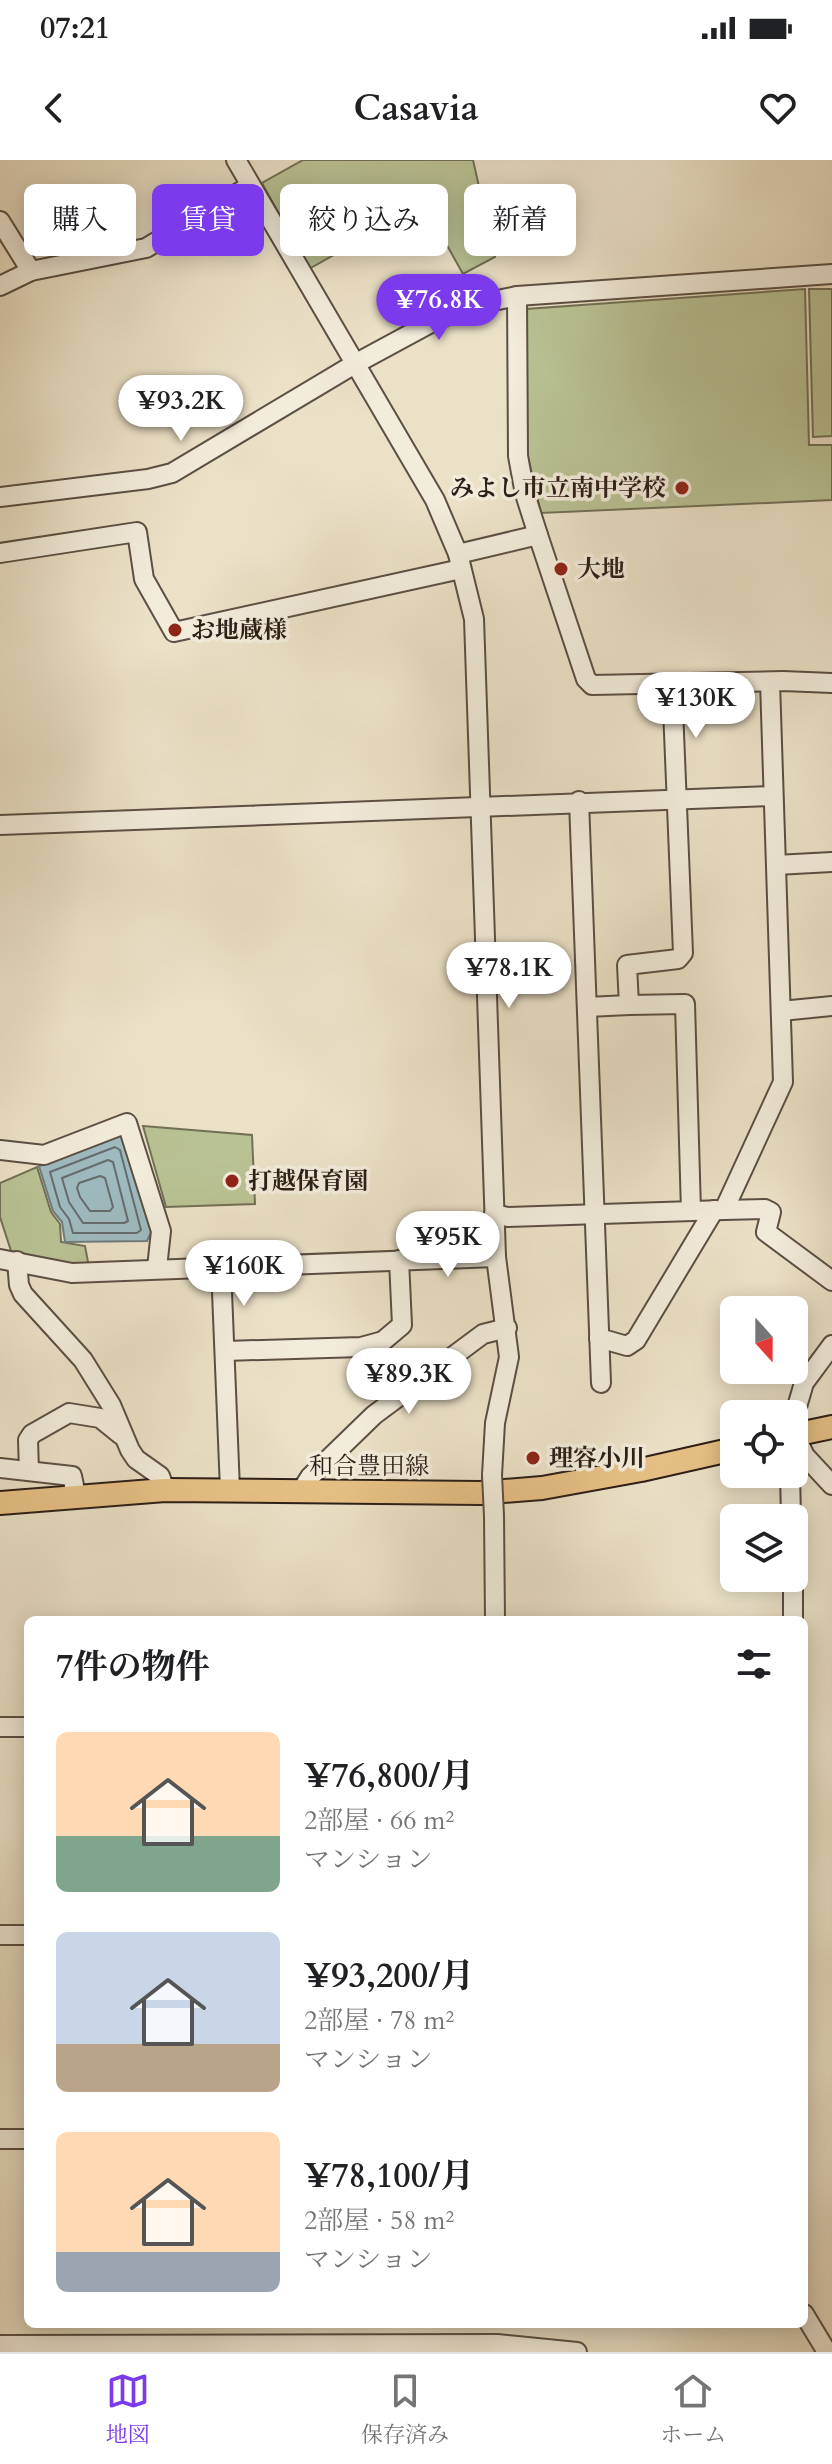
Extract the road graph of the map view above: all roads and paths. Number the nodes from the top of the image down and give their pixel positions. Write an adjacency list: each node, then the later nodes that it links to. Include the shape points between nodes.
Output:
1 (236, 160): 2 (street)
2 (249, 184)
3 (264, 210): 10 (street)
4 (0, 221): 6 (street)
5 (152, 244): 6 (street)
6 (31, 271): 8 (street)
7 (832, 274): 9 (street)
8 (0, 286)
9 (517, 296): 10 (street, via 438,319); 12 (street, via 518,456)
10 (353, 365): 11 (street, via 172,473); 14 (street, via 435,500)
11 (0, 497)
12 (538, 535): 14 (street); 17 (street, via 586,679 592,685)
13 (0, 553): 14 (street, via 137,532 144,579 174,632)
14 (460, 561): 21 (street, via 474,619)
15 (770, 682): 16 (street); 17 (street); 18 (street)
16 (832, 683)
17 (672, 684): 19 (street)
18 (773, 796): 19 (street); 24 (street)
19 (678, 798): 20 (street); 25 (street, via 683,953 678,959 627,965)
20 (579, 801): 21 (street); 27 (street)
21 (481, 807): 22 (street); 32 (street)
22 (0, 825)
23 (832, 862): 24 (street)
24 (776, 865): 28 (street)
25 (629, 1005): 27 (street); 31 (street, via 685,1004)
26 (832, 1006): 28 (street)
27 (587, 1007): 33 (street)
28 (781, 1011): 30 (street, via 783,1082)
29 (0, 1150): 38 (street, via 44,1155 127,1123 161,1231)
30 (719, 1210): 31 (street); 39 (street, via 771,1212 766,1232); 41 (street, via 636,1340 627,1346)
31 (691, 1211): 33 (street)
32 (494, 1214): 33 (street); 34 (street)
33 (594, 1215): 41 (street)
34 (496, 1257): 36 (street); 40 (street)
35 (9, 1260): 38 (street, via 72,1273); 48 (street, via 23,1294 83,1360 111,1405)
36 (399, 1260): 37 (street); 42 (street, via 402,1325 383,1341 361,1347)
37 (221, 1267): 38 (street); 42 (street)
38 (157, 1268)
39 (832, 1281)
40 (507, 1328): 56 (street, via 483,1334 374,1415); 60 (street, bridge, via 509,1357 495,1423 492,1475)
41 (599, 1338): 44 (street)
42 (225, 1351): 55 (street)
43 (830, 1353): 45 (street, via 804,1383)
44 (601, 1383)
45 (799, 1400)
46 (832, 1427): 47 (main road)
47 (808, 1433)
48 (123, 1437): 52 (street, via 100,1418 69,1413 32,1434); 54 (street, via 136,1459 160,1476)
49 (720, 1452): 56 (main road, 和合豊田線, via 542,1488 480,1493)
50 (808, 1459): 53 (street)
51 (0, 1468): 52 (street)
52 (29, 1471): 57 (street, via 72,1476)
53 (832, 1485)
54 (165, 1490): 55 (main road, 和合豊田線); 57 (main road, 和合豊田線)
55 (230, 1490): 56 (main road, 和合豊田線)
56 (301, 1491)
57 (76, 1495): 58 (main road, 和合豊田線)
58 (0, 1503)
59 (793, 1592): 61 (street)
60 (495, 1616)
61 (793, 1616)
62 (0, 1727): 63 (street)
63 (24, 1727)
64 (0, 1935): 65 (street)
65 (24, 1935)
66 (0, 2139): 67 (street)
67 (24, 2139)
68 (808, 2321): 72 (street)
69 (0, 2345): 70 (street)
70 (497, 2348): 71 (street)
71 (577, 2352)
72 (827, 2352)

